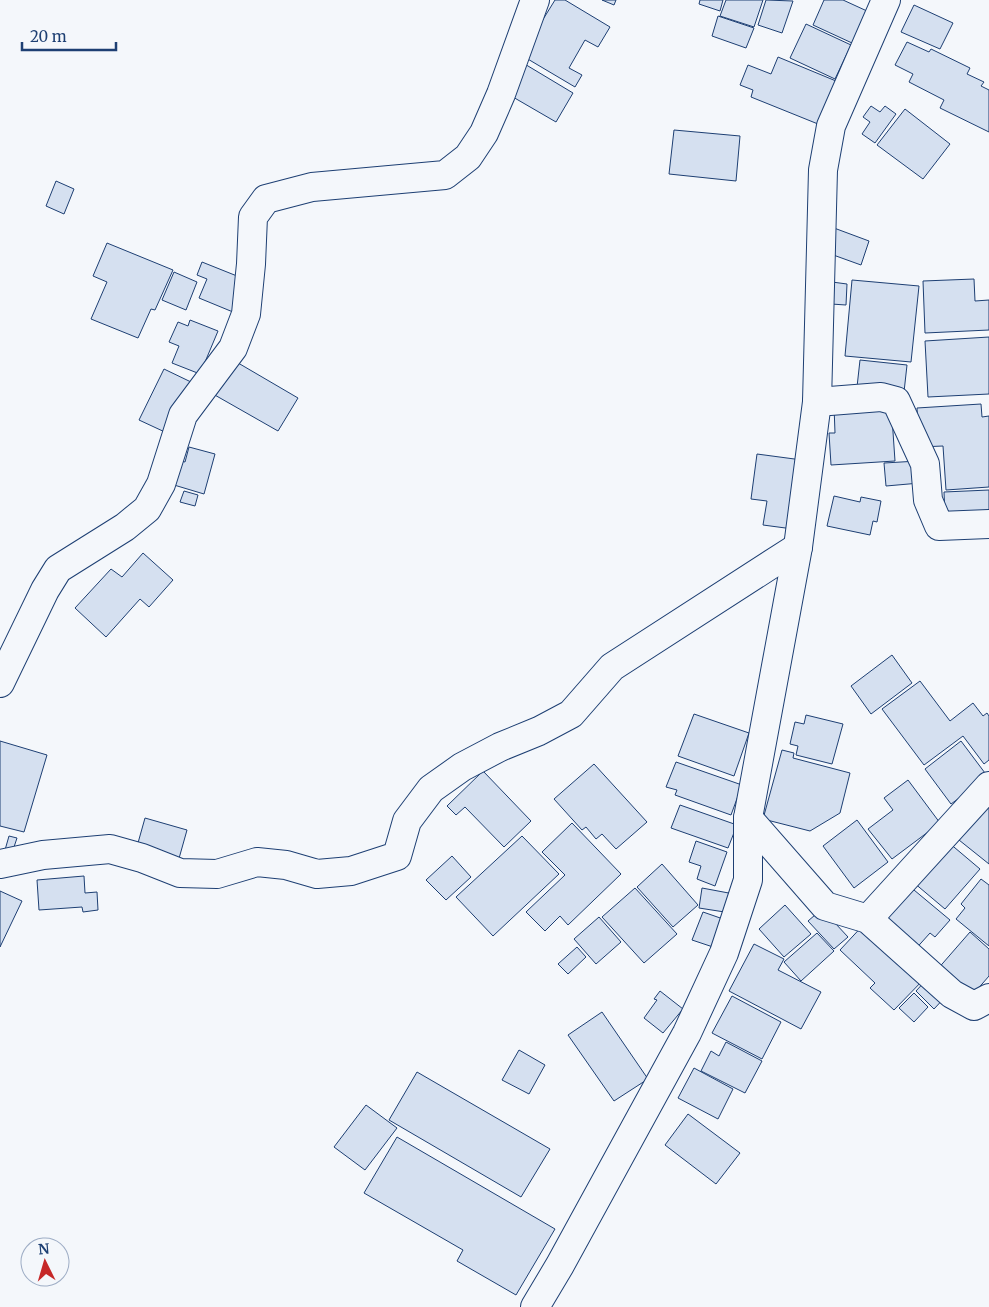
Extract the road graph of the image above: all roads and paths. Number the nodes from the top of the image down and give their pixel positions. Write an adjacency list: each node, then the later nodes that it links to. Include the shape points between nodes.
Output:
1 (535, 0): 6 (street, via 484,133 468,157 445,175 312,187 266,199 253,217 246,314 233,348 183,416 161,484 147,509 125,527 58,568)
2 (886, 0): 3 (street, via 831,126 824,162)
3 (817, 402): 4 (street, via 881,397 896,401 925,464 928,500 939,526); 5 (street)
4 (989, 524)
5 (798, 547): 8 (street); 9 (street, via 612,667 571,714 462,767 431,789 407,821 397,856 351,871 317,874 286,865 257,862 216,874 180,873 110,849 43,855)
6 (0, 682)
7 (989, 786): 10 (street)
8 (748, 818): 10 (street, via 825,906); 12 (street, via 748,880 724,953 688,1033)
9 (0, 864)
10 (868, 919): 11 (street, via 952,994 974,1006)
11 (989, 998)
12 (535, 1307)

